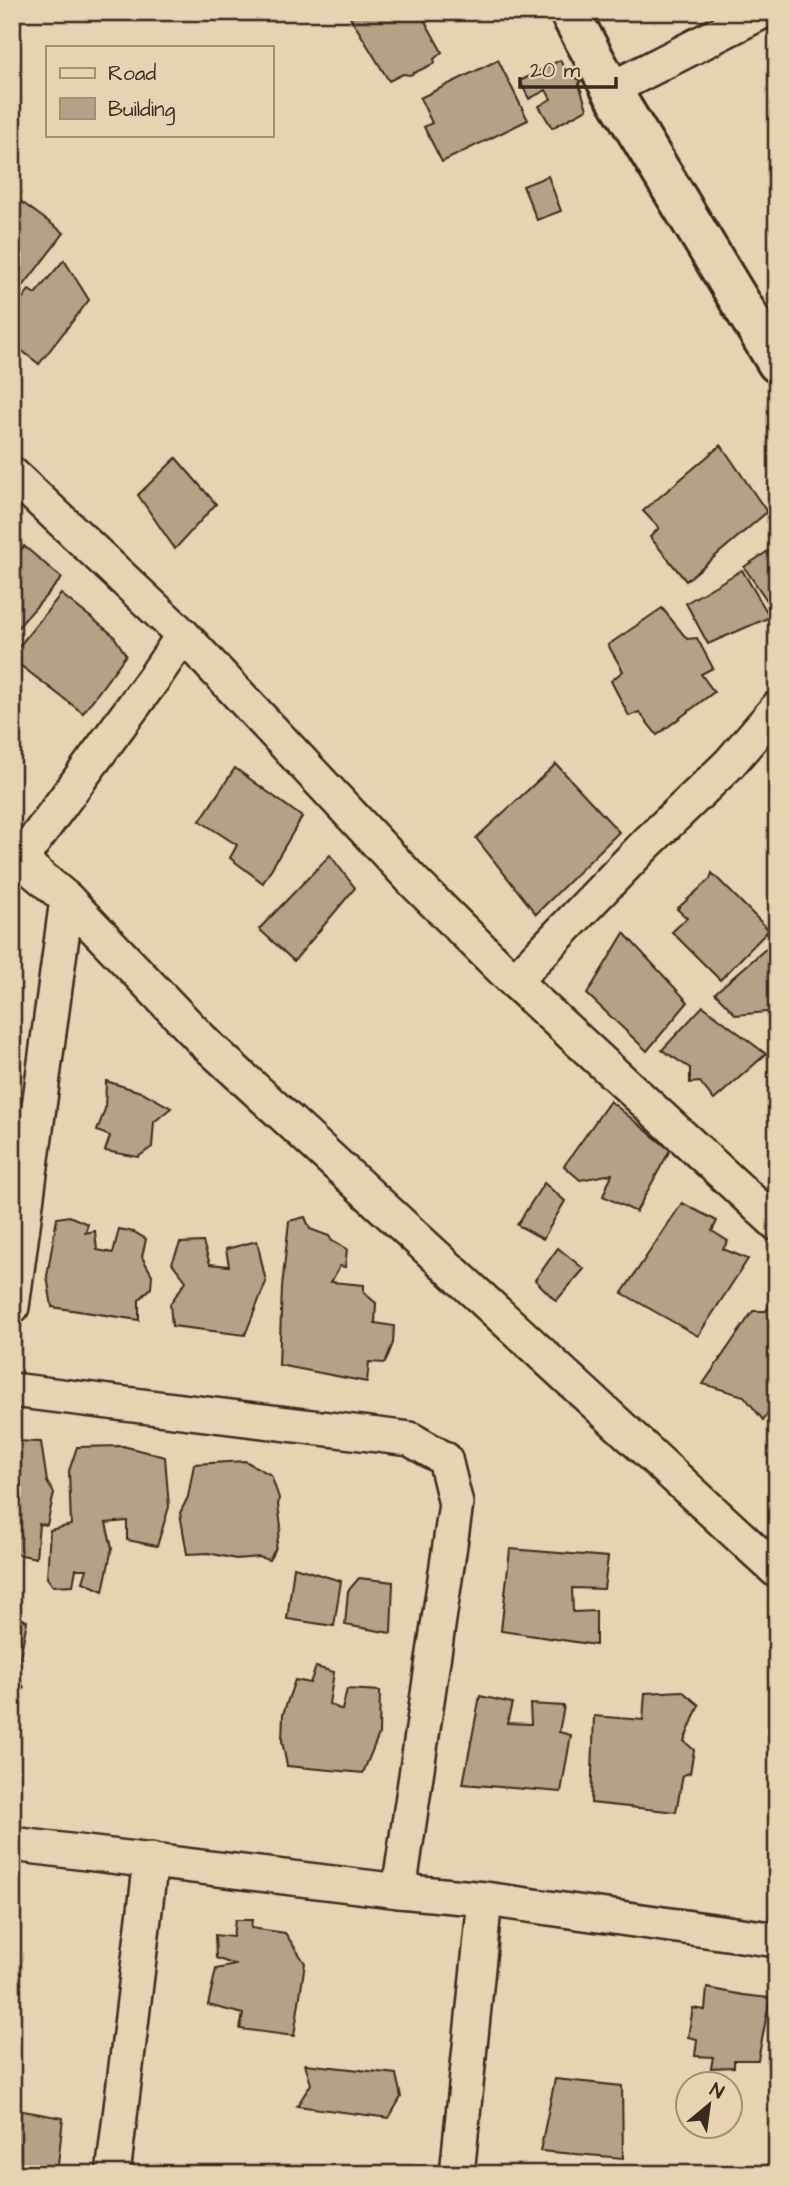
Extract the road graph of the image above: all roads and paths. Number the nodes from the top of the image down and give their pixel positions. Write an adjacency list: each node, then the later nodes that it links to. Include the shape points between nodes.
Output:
1 (569, 12): 3 (street)
2 (762, 12): 3 (street)
3 (611, 89): 4 (street)
4 (777, 363)
5 (12, 474): 6 (street)
6 (183, 635): 8 (street); 10 (street, via 414,882)
7 (777, 708): 10 (street, via 729,764)
8 (16, 857): 9 (street)
9 (66, 899): 12 (street); 14 (street, via 204,1042)
10 (514, 981): 11 (street)
11 (777, 1224)
12 (12, 1307)
13 (12, 1390): 17 (street, via 410,1439 445,1459 456,1504)
14 (777, 1571)
15 (12, 1844): 16 (street)
16 (151, 1860): 17 (street); 20 (street)
17 (399, 1891): 18 (street)
18 (485, 1899): 19 (street); 21 (street)
19 (777, 1940)
20 (113, 2174)
21 (457, 2174)

